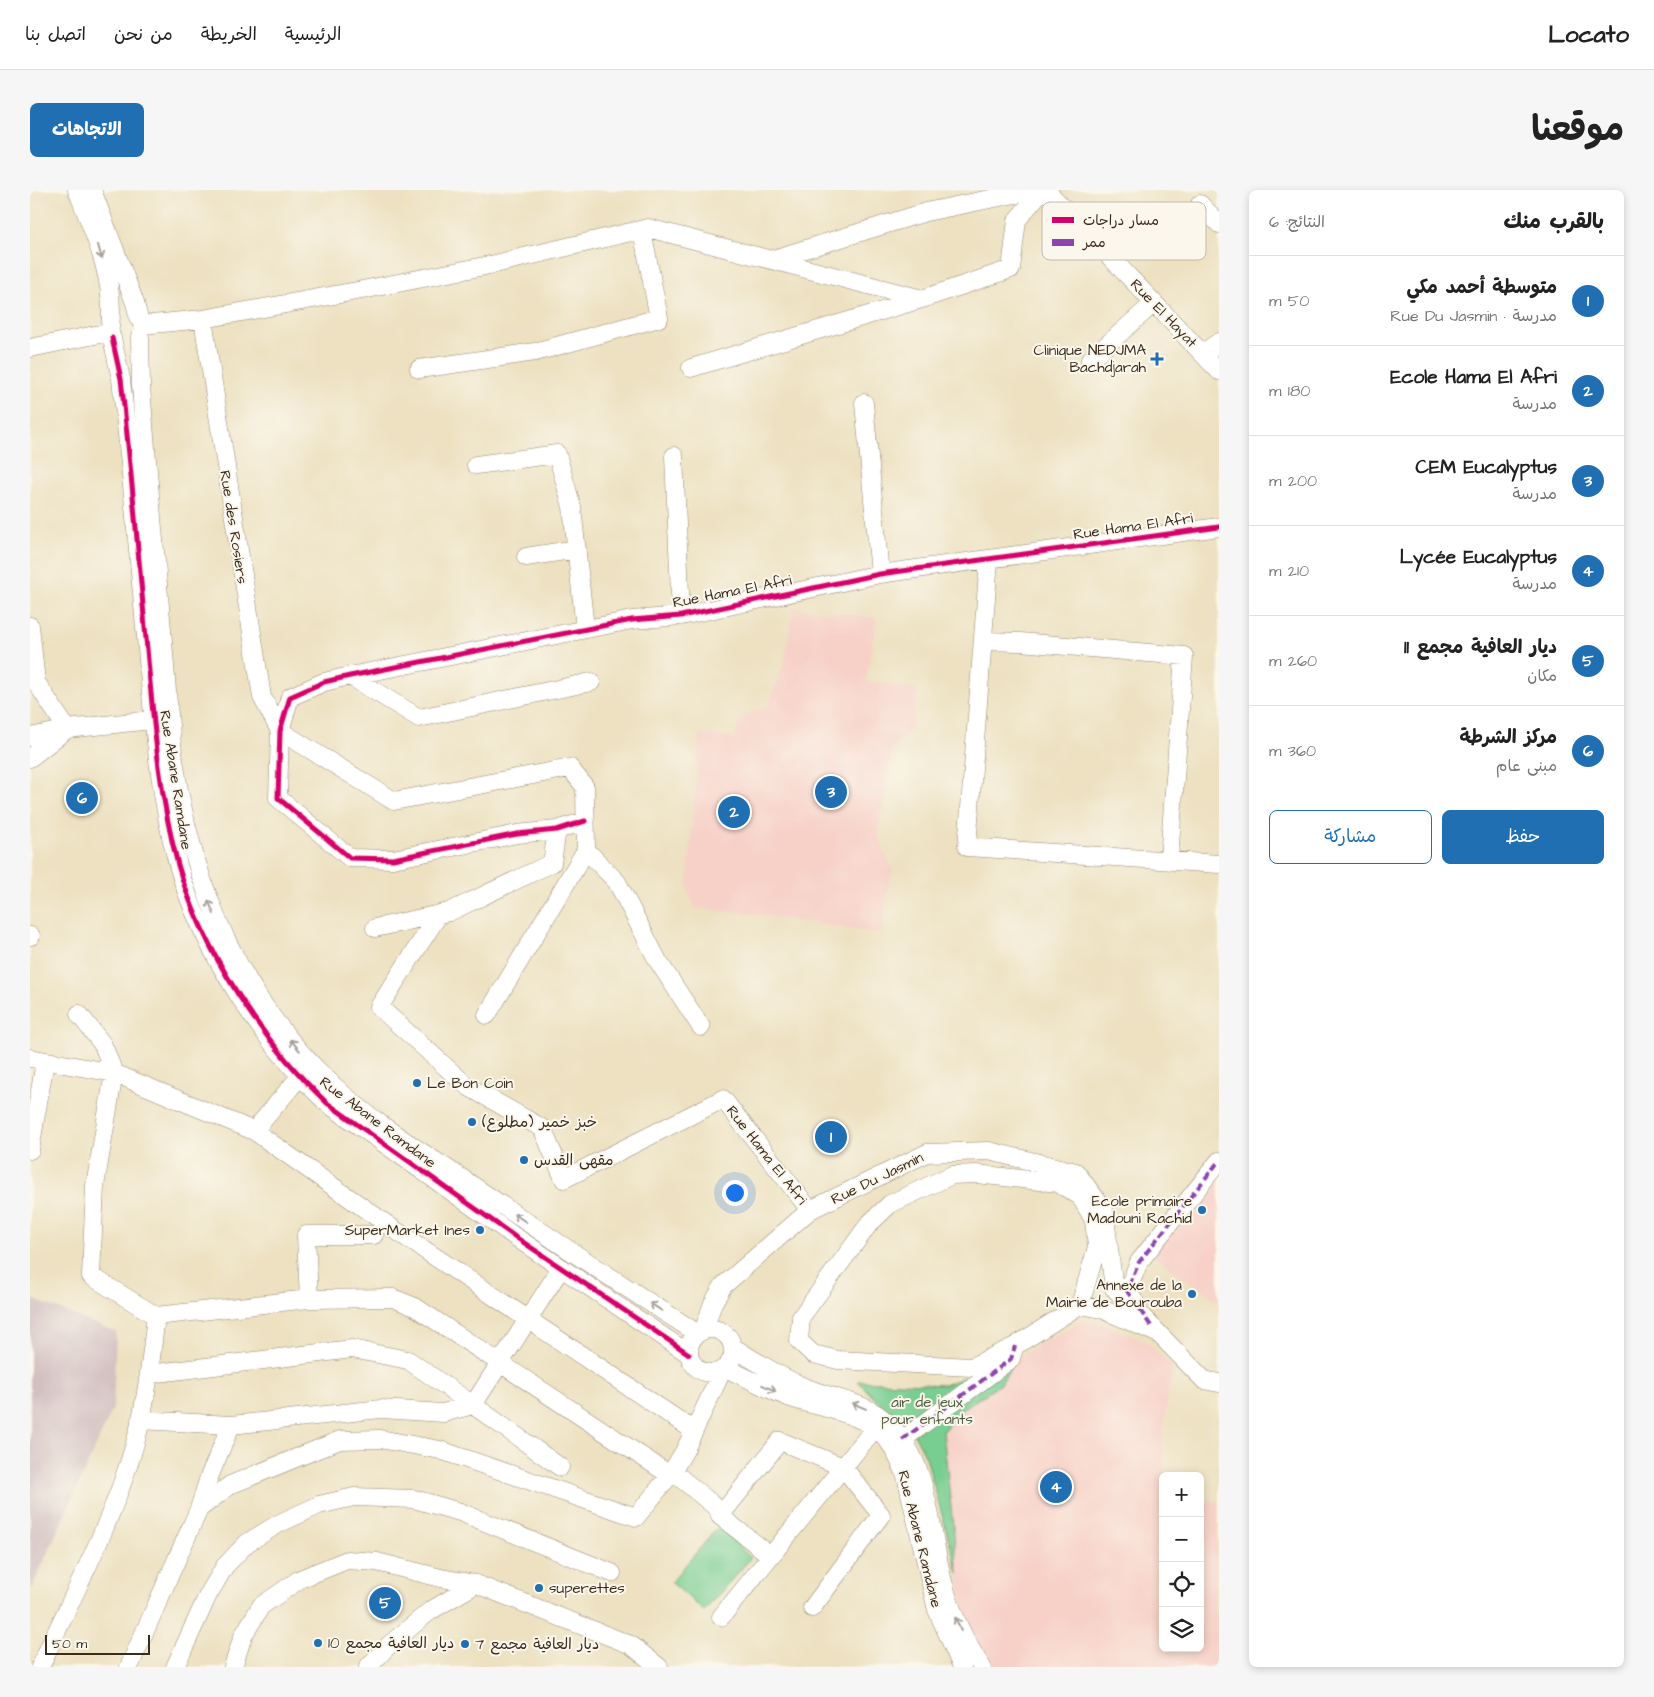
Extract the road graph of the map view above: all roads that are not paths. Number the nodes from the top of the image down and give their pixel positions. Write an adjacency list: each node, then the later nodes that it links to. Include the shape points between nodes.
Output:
1 (78, 190): 16 (street, Rue Abane Ramdane, one-way to 16, via 110,290)
2 (92, 190): 15 (street, via 135,303)
3 (1034, 190): 10 (street, via 926,212)
4 (1042, 190): 12 (street, via 1017,220 1011,269)
5 (1046, 190): 6 (street, Rue El Hayat)
6 (1057, 202)
7 (1206, 210): 8 (street)
8 (1219, 224)
9 (642, 230): 10 (street, via 648,228); 14 (street, via 495,264); 21 (street, via 659,318 535,352)
10 (773, 259): 12 (street)
11 (1113, 260): 13 (street, Rue El Hayat)
12 (922, 299): 22 (street)
13 (1154, 303): 19 (street, Rue El Hayat); 20 (street)
14 (202, 319): 15 (street); 40 (street, Rue des Rosiers, via 262,696)
15 (140, 327): 16 (street, via 131,344 126,345); 16 (street, via 130,313 120,314 115,317); 54 (street, one-way to 15, via 220,930 192,848 174,758 141,395)
16 (111, 332): 18 (street); 38 (street, Rue Abane Ramdane, via 126,423)
17 (1219, 342): 19 (street)
18 (30, 348)
19 (1203, 353): 23 (street, Rue El Hayat)
20 (1090, 360)
21 (419, 368)
22 (691, 368)
23 (1219, 371)
24 (864, 403): 31 (street)
25 (674, 456): 32 (street)
26 (476, 465): 28 (street, via 557,454 572,507)
27 (1219, 527): 30 (street, Rue Hama El Afri)
28 (577, 549): 29 (street); 34 (street)
29 (526, 557)
30 (989, 559): 31 (street, Rue Hama El Afri); 35 (street)
31 (880, 574): 32 (street, Rue Hama El Afri)
32 (681, 616): 34 (street, Rue Hama El Afri, via 632,620)
33 (30, 626): 39 (street, via 36,682)
34 (585, 629): 36 (street, Rue Hama El Afri)
35 (983, 641): 46 (street, via 1184,656); 46 (street, via 968,847)
36 (350, 676): 37 (street, via 419,718); 40 (street, Rue Hama El Afri, via 324,682 290,697)
37 (591, 682)
38 (152, 720): 39 (street); 54 (street, Rue Abane Ramdane, via 167,819 178,867 196,912 214,952 262,1031)
39 (67, 729): 41 (street); 42 (street)
40 (280, 731): 43 (street, via 394,801 570,768 585,787); 44 (street, via 278,798 350,858 393,860 517,834)
41 (30, 737)
42 (30, 758)
43 (586, 821): 44 (street); 45 (street)
44 (557, 830): 48 (street, via 552,863)
45 (586, 850): 51 (street); 52 (street, via 617,882 658,961)
46 (1169, 860): 47 (street)
47 (1219, 864)
48 (439, 914): 49 (street); 59 (street, Rue Hama El Afri, via 379,1007 467,1086 542,1128 564,1179 723,1099)
49 (375, 928)
50 (79, 1014): 55 (street, via 104,1045)
51 (487, 1015)
52 (701, 1027)
53 (38, 1059): 55 (street); 57 (street)
54 (305, 1070): 56 (street); 61 (street, Rue Abane Ramdane, via 327,1103); 67 (street, one-way to 54, via 565,1248)
55 (114, 1073): 56 (street); 64 (street, via 95,1186 91,1276)
56 (254, 1131): 65 (street, via 395,1230)
57 (31, 1141)
58 (1219, 1161): 66 (street, via 1139,1262 1130,1283 1127,1291)
59 (810, 1210): 66 (street, Rue Du Jasmin, via 926,1153 989,1151 1076,1172 1104,1210 1114,1288); 67 (street, Rue Du Jasmin, via 723,1286)
60 (374, 1235): 62 (street, via 306,1235)
61 (561, 1268): 65 (street); 70 (street, Rue Abane Ramdane)
62 (309, 1299): 64 (street); 71 (street, via 393,1298 415,1307)
63 (1080, 1306): 66 (street, via 1102,1309); 68 (street); 68 (street, via 1097,1247 1094,1220 1080,1196 1058,1183 976,1174 952,1175 890,1204 869,1224 801,1317 799,1341 813,1354 838,1360 970,1368)
64 (156, 1316): 74 (street)
65 (529, 1318): 71 (street); 78 (street)
66 (1155, 1330): 75 (street, Rue Du Jasmin, via 1204,1380)
67 (701, 1331): 69 (street, via 714,1328 723,1331); 70 (street, via 689,1346)
68 (1015, 1346): 81 (street, via 1012,1359)
69 (733, 1347): 73 (street, via 732,1359); 81 (street, one-way to 69, via 870,1410 803,1387)
70 (689, 1354): 72 (street)
71 (499, 1362): 76 (street); 84 (street)
72 (699, 1369): 73 (street, via 707,1372); 78 (street)
73 (724, 1369): 78 (street); 80 (street, Rue Abane Ramdane, one-way to 80, via 786,1396 847,1415)
74 (149, 1374): 76 (street, via 352,1349 408,1360); 77 (street)
75 (1219, 1383)
76 (473, 1405): 79 (street, via 443,1412 381,1408); 82 (street)
77 (140, 1420): 79 (street); 92 (street, via 118,1496)
78 (696, 1422): 84 (street)
79 (231, 1425): 85 (street)
80 (875, 1428): 83 (street); 98 (street, Rue Abane Ramdane, via 897,1455 906,1476 938,1610)
81 (902, 1440): 99 (street, one-way to 81, via 970,1650 944,1585 916,1463)
82 (560, 1467)
83 (844, 1467): 86 (street, via 780,1441); 87 (street); 90 (street, via 881,1515)
84 (671, 1473): 85 (street, via 636,1517 440,1450 380,1439 340,1440 230,1486); 86 (street)
85 (199, 1509): 93 (street)
86 (723, 1513): 87 (street, via 720,1516)
87 (771, 1556): 91 (street)
88 (612, 1573): 94 (street, via 460,1512 414,1499 354,1497 319,1504 247,1543 225,1566)
89 (476, 1584): 95 (street, via 377,1562 347,1560 300,1579 261,1606 243,1636); 96 (street, via 430,1611); 97 (street, via 631,1645)
90 (812, 1608)
91 (721, 1617)
92 (40, 1667)
93 (129, 1667)
94 (174, 1667)
95 (233, 1667)
96 (368, 1667)
97 (659, 1667)
98 (962, 1667)
99 (982, 1667)

